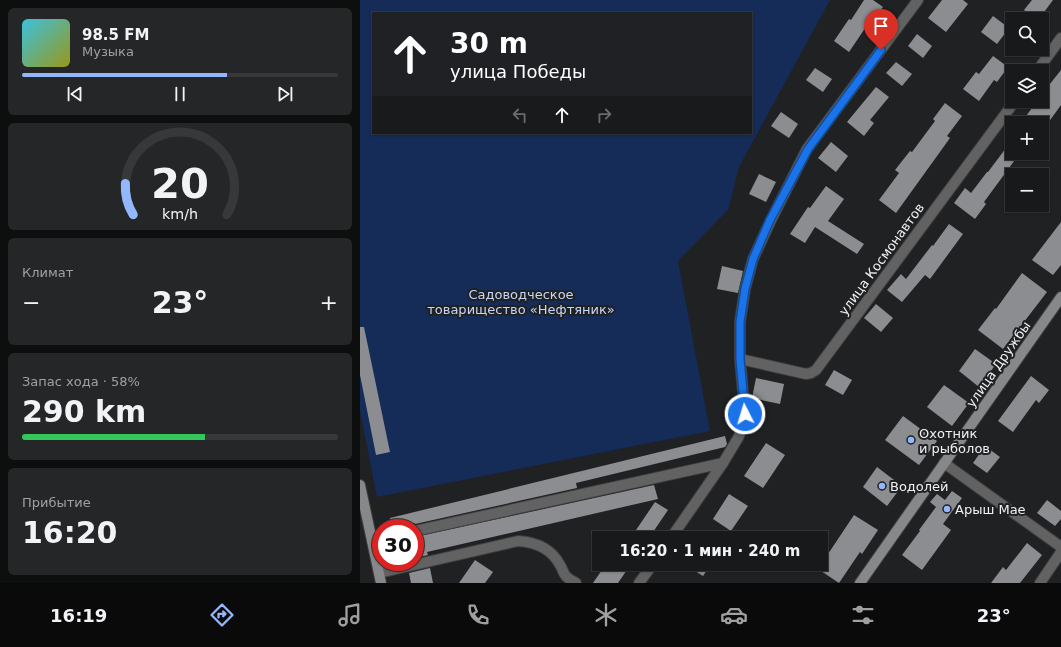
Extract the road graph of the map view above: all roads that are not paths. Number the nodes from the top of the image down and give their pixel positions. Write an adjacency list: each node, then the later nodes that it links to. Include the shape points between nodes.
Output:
1 (918, 0): 6 (street, via 808,149 770,220 753,259 745,289 740,322)
2 (1061, 38): 3 (street)
3 (1042, 64)
4 (1010, 108): 6 (street, улица Космонавтов, via 816,370 801,374)
5 (1061, 297): 7 (street, улица Дружбы)
6 (740, 359): 8 (street, via 744,424)
7 (944, 463): 13 (street); 20 (street, улица Дружбы)
8 (723, 464): 11 (street); 12 (street)
9 (360, 485): 10 (street)
10 (372, 526)
11 (424, 529)
12 (676, 531)
13 (1061, 547)
14 (1061, 552): 21 (street)
15 (647, 571): 19 (street)
16 (379, 573): 17 (street); 18 (street, via 518,541 529,542 547,550 560,565 564,575)
17 (381, 583)
18 (576, 583)
19 (639, 583)
20 (860, 583)
21 (1040, 583)

